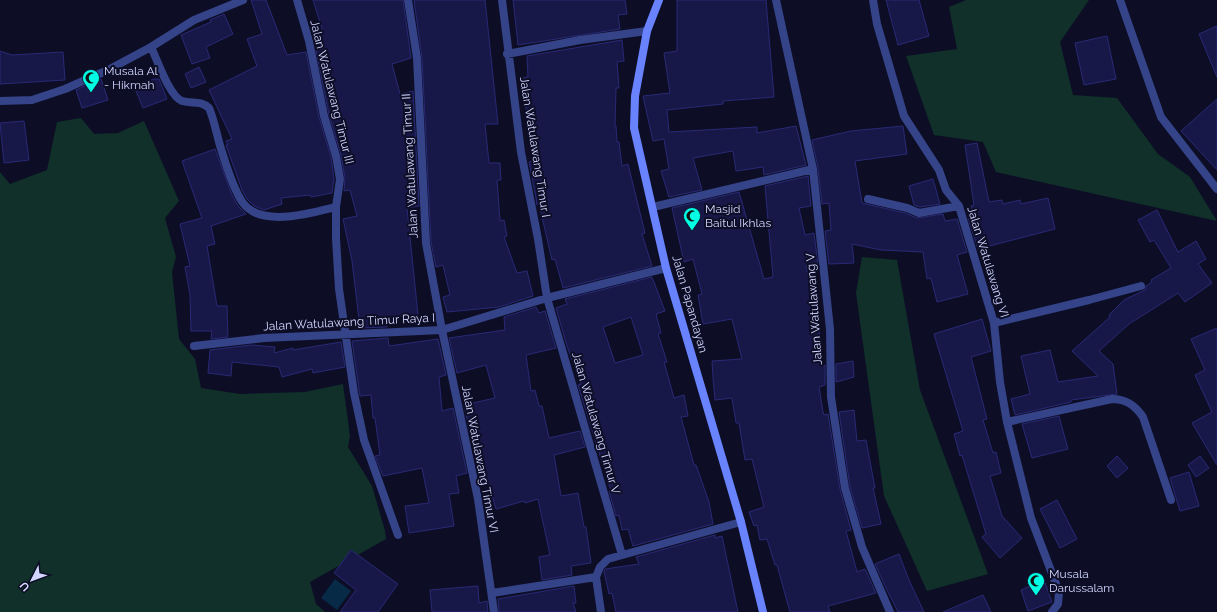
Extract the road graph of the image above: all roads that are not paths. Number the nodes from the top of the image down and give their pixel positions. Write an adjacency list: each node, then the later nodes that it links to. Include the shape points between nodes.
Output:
1 (243, 0): 10 (street, via 194,20)
2 (297, 0): 17 (street, Jalan Watulawang Timur III, via 336,156 340,179)
3 (408, 0): 23 (street, Jalan Watulawang Timur II, via 416,58 426,243)
4 (502, 0): 11 (street, Jalan Watulawang Timur I)
5 (659, 0): 9 (main road, Jalan Papandayan)
6 (776, 0): 13 (street, Jalan Watulawang V)
7 (873, 0): 16 (street, Jalan Watulawang VI, via 877,24 904,116 939,170 946,190)
8 (1120, 0): 14 (street, via 1161,117)
9 (647, 31): 11 (street); 18 (main road, Jalan Papandayan, via 634,96 634,128)
10 (151, 47): 12 (street, via 108,70 52,93 32,100); 17 (street, via 176,97 182,101 203,103 209,108 224,160 243,202 249,209 270,217 310,214)
11 (507, 54): 21 (street, Jalan Watulawang Timur I, via 521,152)
12 (0, 101)
13 (813, 169): 18 (street); 36 (street, Jalan Watulawang V, via 830,329 831,397 845,488 862,547)
14 (1217, 189)
15 (868, 200): 16 (street, via 919,213)
16 (959, 206): 22 (street, Jalan Watulawang VI)
17 (336, 207): 24 (street, Jalan Watulawang Timur III, via 339,289)
18 (653, 207): 19 (main road, Jalan Papandayan)
19 (666, 268): 21 (street, Jalan Watulawang Timur Raya I); 28 (main road, Jalan Papandayan)
20 (1141, 286): 22 (street)
21 (547, 298): 23 (street, Jalan Watulawang Timur Raya I); 30 (street, Jalan Watulawang Timur V)
22 (994, 323): 26 (street, Jalan Watulawang VI)
23 (442, 330): 24 (street, Jalan Watulawang Timur Raya I); 32 (street, Jalan Watulawang Timur VI, via 478,499)
24 (346, 334): 25 (street, Jalan Watulawang Timur Raya I, via 264,338); 29 (street, Jalan Watulawang Timur III, via 364,440)
25 (194, 346)
26 (1007, 422): 27 (street, via 1112,399 1128,402 1143,417); 37 (street, Jalan Watulawang VI, via 1031,518 1059,592 1058,604)
27 (1171, 500)
28 (742, 522): 30 (street); 35 (main road, Jalan Papandayan)
29 (398, 535)
30 (622, 555): 31 (street, via 608,559 600,567)
31 (596, 577): 32 (street); 34 (street)
32 (492, 593): 33 (street, Jalan Watulawang Timur VI)
33 (494, 612)
34 (601, 612)
35 (763, 612)
36 (890, 612)
37 (1052, 612)

